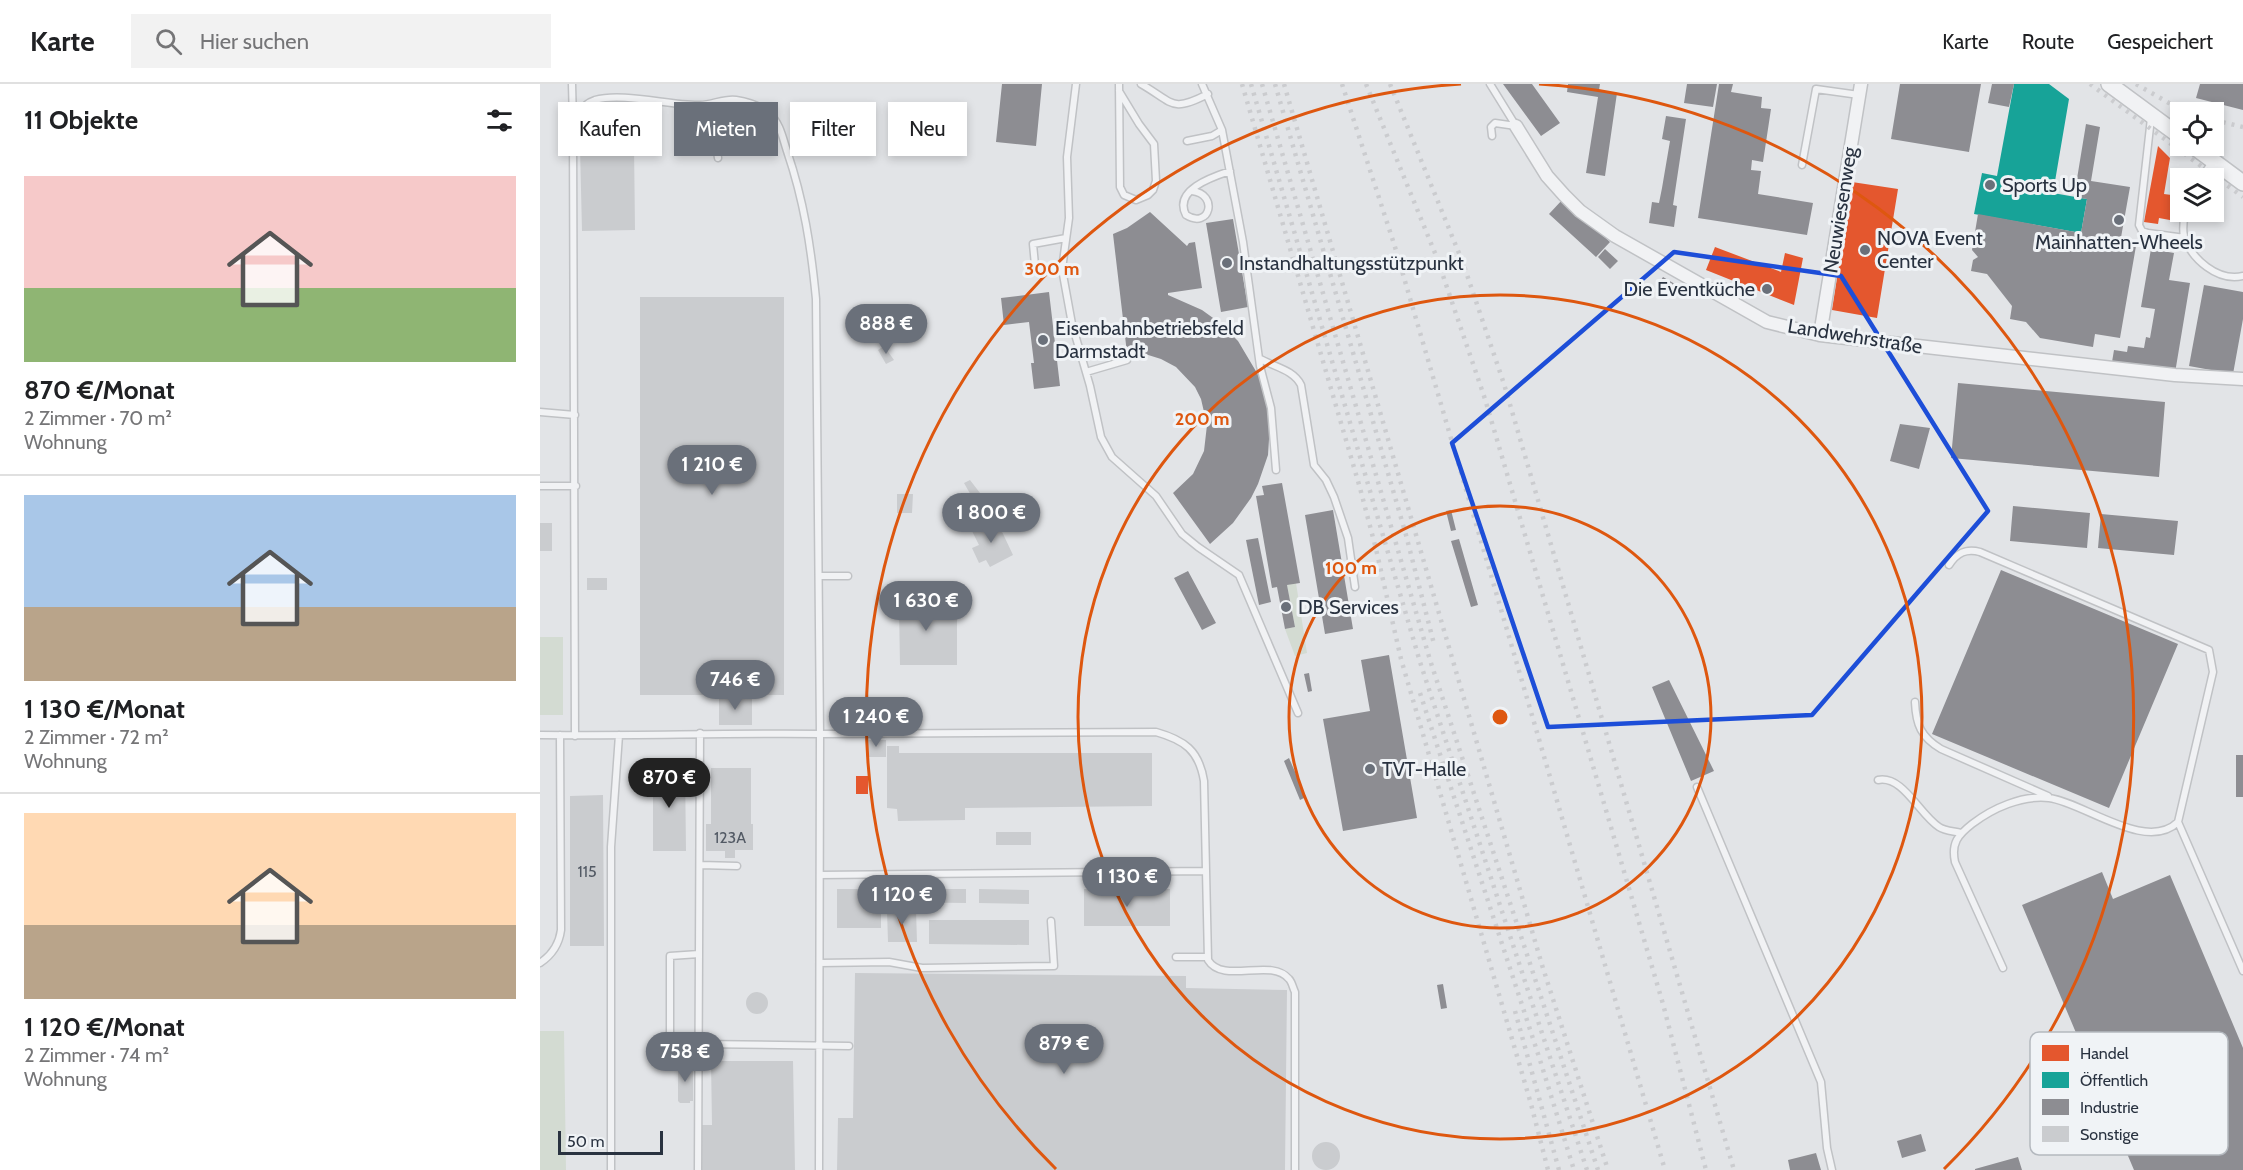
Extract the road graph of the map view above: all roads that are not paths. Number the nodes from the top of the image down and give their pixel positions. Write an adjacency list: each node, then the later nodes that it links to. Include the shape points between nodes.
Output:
1 (572, 84): 10 (lane)
2 (1076, 84): 31 (lane, via 1068,139 1070,212)
3 (1141, 84): 9 (lane, via 1175,105 1188,105)
4 (1202, 84): 9 (lane)
5 (1490, 84): 17 (lane, Landwehrstraße)
6 (2109, 84): 15 (street)
7 (1119, 87): 7 (lane, via 1120,187 1124,195 1136,200 1148,195 1156,181 1154,144)
8 (1860, 89): 25 (lane, via 1816,89); 35 (street, Neuwiesenweg)
9 (1208, 94): 19 (lane)
10 (572, 102)
11 (592, 102): 12 (lane)
12 (648, 102)
13 (722, 102): 14 (lane)
14 (749, 102)
15 (2152, 115): 18 (street); 32 (lane, via 2139,225 2148,233)
16 (778, 126): 46 (lane, via 806,212 816,299)
17 (1516, 126): 20 (lane, via 1495,123); 35 (street, Landwehrstraße, via 1547,176 1564,195 1615,236 1767,322)
18 (2170, 128)
19 (1222, 130): 21 (lane); 27 (lane)
20 (1492, 136)
21 (1187, 141)
22 (573, 156): 41 (lane)
23 (2206, 156): 24 (street)
24 (2213, 161): 26 (lane); 28 (street)
25 (1802, 165)
26 (2208, 168)
27 (1230, 171): 29 (lane); 36 (lane)
28 (2243, 183)
29 (1191, 191): 29 (lane, via 1183,210 1192,219 1205,217 1206,197)
30 (2184, 222): 32 (lane)
31 (1066, 238): 33 (lane, via 1033,244); 38 (lane, via 1063,279)
32 (2185, 238): 34 (lane, via 2205,266 2217,274)
33 (1035, 265)
34 (2243, 276)
35 (1820, 335): 39 (street, Landwehrstraße, via 2175,375)
36 (1259, 358): 42 (lane, via 1270,408); 48 (lane, via 1292,374 1301,385 1314,465 1326,480 1348,538)
37 (1127, 360): 38 (lane)
38 (1086, 372): 50 (lane, via 1106,447 1119,465 1156,496 1182,534 1239,575)
39 (2243, 379)
40 (540, 412): 41 (lane)
41 (575, 415): 44 (lane)
42 (1276, 470)
43 (540, 486): 44 (lane)
44 (576, 486): 56 (lane)
45 (1949, 565): 60 (lane, via 1962,551 1974,550 2209,650 2212,672)
46 (819, 576): 47 (lane); 52 (lane)
47 (848, 576)
48 (1355, 587)
49 (1915, 702): 59 (lane, via 1918,728 1931,743)
50 (1298, 712)
51 (700, 732): 52 (lane); 55 (lane); 62 (lane)
52 (820, 734): 64 (lane, via 1156,732 1169,736 1185,742 1202,771); 65 (lane)
53 (540, 735): 54 (lane)
54 (560, 735): 56 (lane); 70 (lane, via 561,930 558,944)
55 (619, 735): 56 (lane); 78 (lane, via 611,847)
56 (575, 736)
57 (1878, 780): 61 (lane, via 1895,782 1936,825)
58 (1697, 788): 82 (lane, via 1821,1082)
59 (2057, 800): 60 (lane, via 2125,828 2167,830); 61 (lane, via 2015,801 1977,820)
60 (2178, 822): 73 (lane)
61 (1961, 833): 72 (lane, via 1953,846 1955,862)
62 (700, 865): 63 (lane); 67 (lane)
63 (737, 866)
64 (1206, 871): 65 (lane); 69 (lane)
65 (820, 875): 71 (lane)
66 (1051, 921): 71 (lane, via 1054,966 922,968 889,962)
67 (699, 954): 74 (lane); 77 (lane, via 670,956)
68 (1176, 957): 69 (lane)
69 (1208, 957): 81 (lane, via 1210,964 1219,969 1278,972 1290,979 1295,992)
70 (540, 963)
71 (820, 963): 75 (lane)
72 (2003, 968)
73 (2243, 971)
74 (699, 1044): 75 (lane); 79 (lane)
75 (820, 1045): 76 (lane); 80 (lane)
76 (849, 1046)
77 (670, 1050)
78 (611, 1170)
79 (698, 1170)
80 (819, 1170)
81 (1295, 1170)
82 (1832, 1170)

